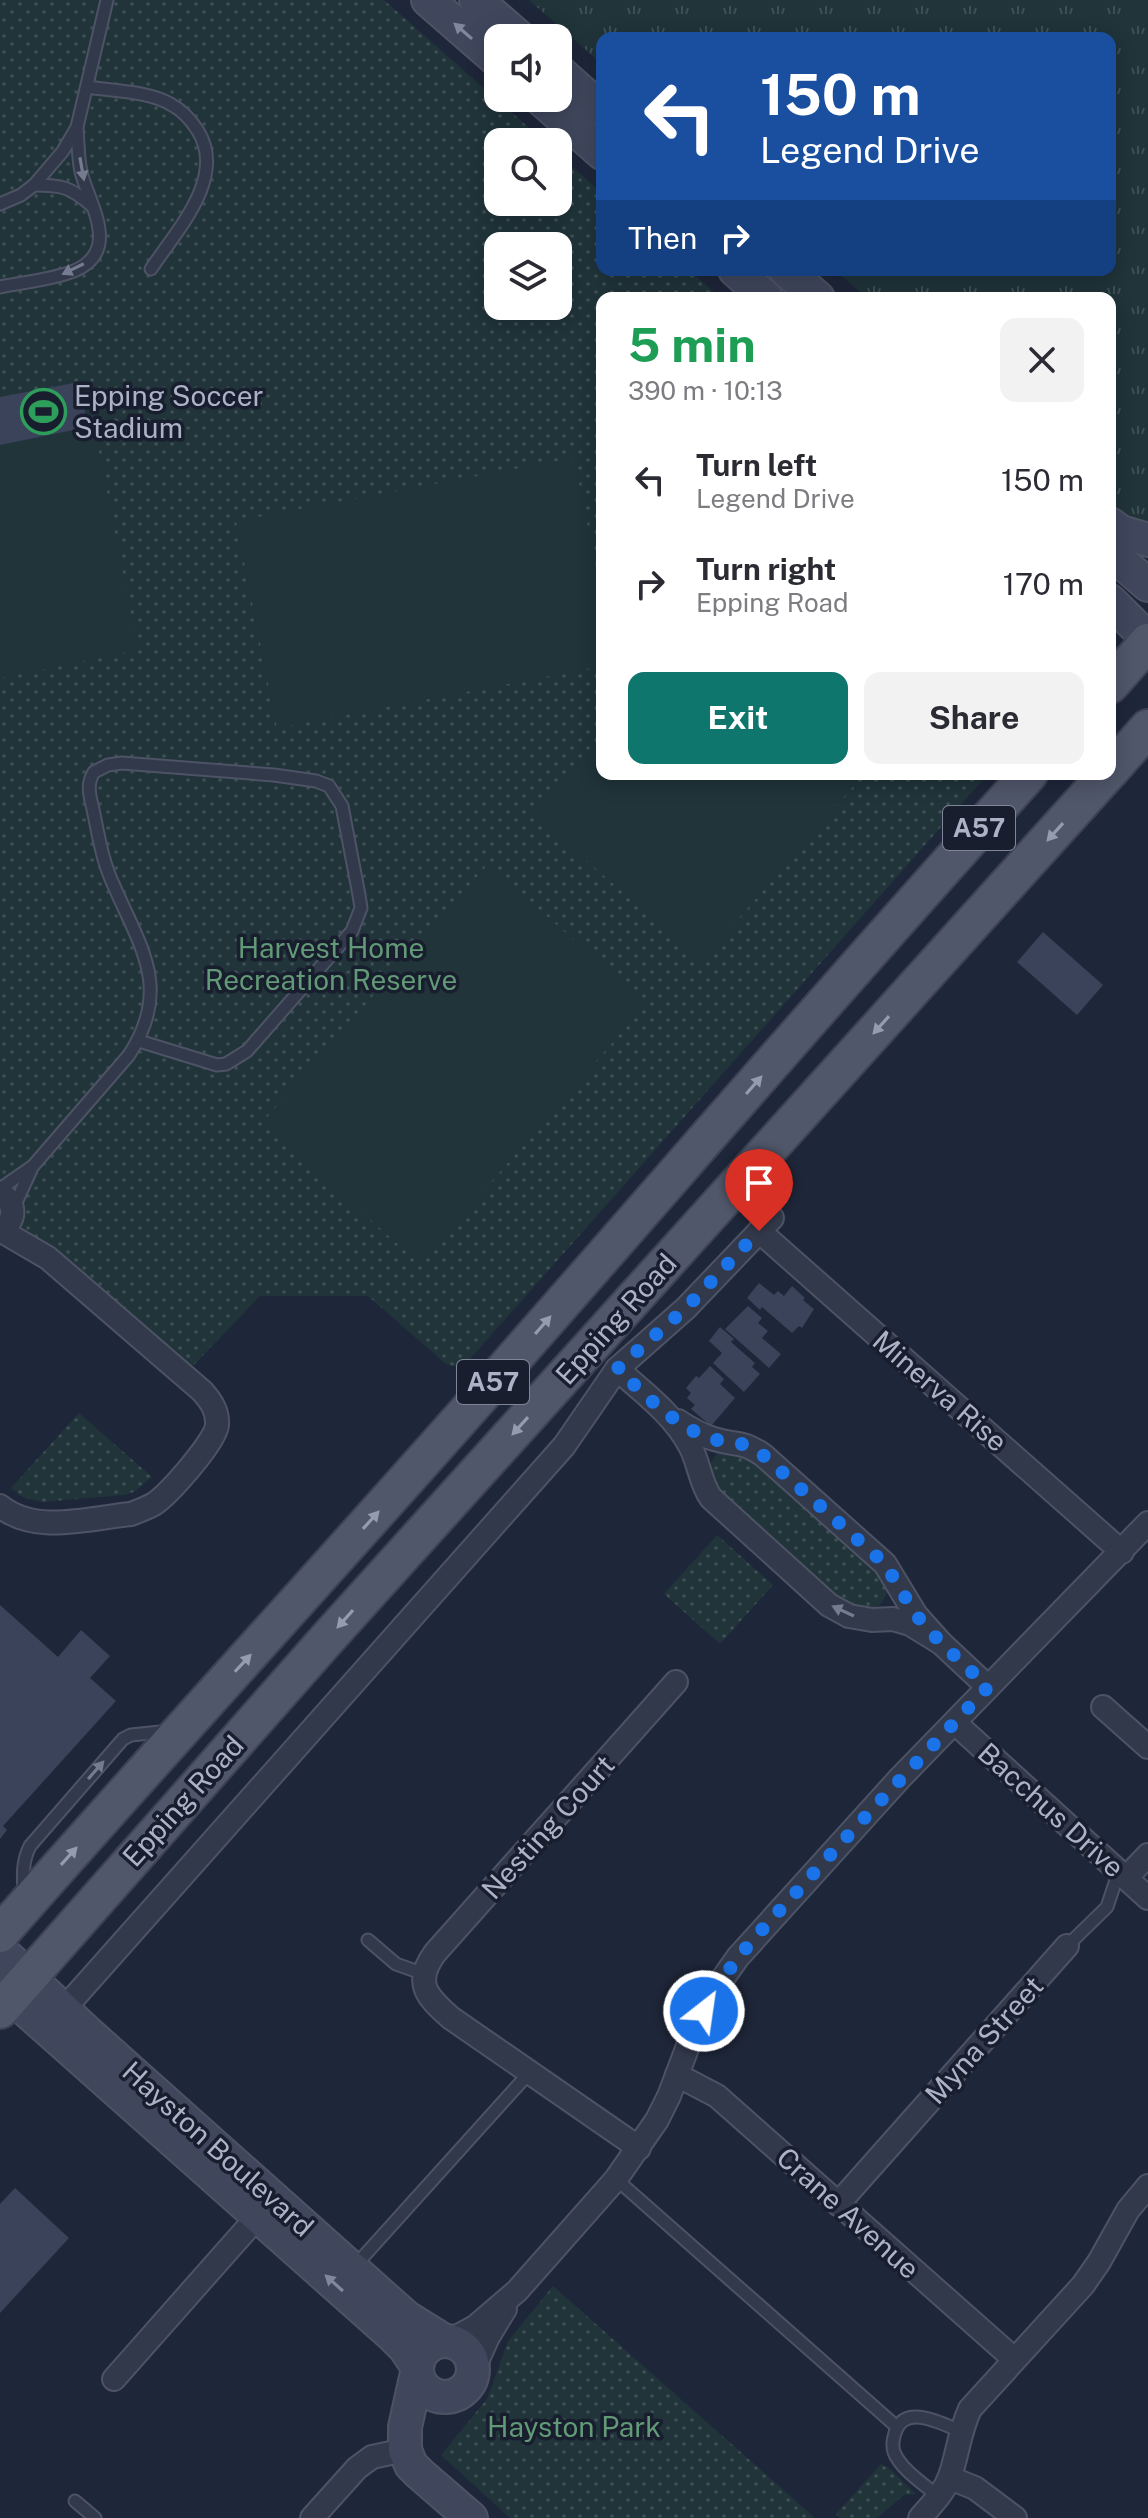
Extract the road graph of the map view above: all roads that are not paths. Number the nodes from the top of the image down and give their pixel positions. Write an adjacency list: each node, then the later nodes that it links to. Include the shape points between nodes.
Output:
1 (107, 0): 7 (lane)
2 (428, 0): 5 (street, one-way to 2)
3 (476, 0): 4 (street)
4 (504, 24)
5 (484, 49)
6 (572, 83): 8 (street)
7 (87, 87): 10 (lane); 15 (lane, via 171,104 201,137 205,179)
8 (596, 105)
9 (556, 112): 11 (street)
10 (77, 127): 12 (lane); 14 (lane, one-way to 14, via 80,169)
11 (596, 148)
12 (34, 185): 13 (lane); 14 (lane, via 74,190)
13 (0, 204)
14 (94, 208): 18 (lane, one-way to 18, via 100,223 92,258 77,270)
15 (151, 269)
16 (742, 276): 19 (street)
17 (793, 276): 20 (street)
18 (0, 287)
19 (759, 292)
20 (811, 292)
21 (1116, 528): 22 (street)
22 (1148, 540)
23 (1116, 557): 24 (street)
24 (1148, 585)
25 (1116, 607): 26 (street)
26 (1148, 640): 27 (main road)
27 (1116, 678)
28 (1024, 780): 52 (main road, Epping Road / A57, one-way to 28)
29 (1104, 780): 57 (main road, Epping Road, one-way to 57)
30 (139, 1041): 30 (lane, via 149,1009 149,970 104,861 89,788 94,772 122,763 274,775 329,786 342,806 359,895 361,908 352,931 236,1059 217,1065); 31 (lane)
31 (33, 1166): 32 (lane); 32 (lane)
32 (5, 1207): 38 (street, via 48,1258 210,1400 217,1427 165,1495 141,1511 48,1523 21,1519)
33 (766, 1225): 34 (street, Epping Road, via 686,1308); 40 (street, Minerva Rise)
34 (617, 1369): 35 (street); 58 (street, Epping Road, via 564,1446)
35 (664, 1412): 36 (street, via 695,1432); 37 (street, via 688,1441)
36 (734, 1442): 37 (street, via 715,1449); 41 (street, via 763,1455 885,1564)
37 (702, 1476): 42 (street, one-way to 37, via 829,1605 716,1504)
38 (0, 1506)
39 (1148, 1523): 40 (street)
40 (1122, 1552): 45 (street)
41 (898, 1586): 42 (street, via 888,1609); 43 (street)
42 (872, 1620): 43 (street, via 910,1624)
43 (941, 1643): 45 (street)
44 (676, 1682): 56 (street, Nesting Court, via 435,1953)
45 (988, 1687): 47 (street)
46 (1103, 1707): 48 (street)
47 (955, 1723): 50 (street, Bacchus Drive); 60 (street, via 738,1957 714,1991)
48 (1148, 1747)
49 (1148, 1855): 50 (street)
50 (1122, 1874): 51 (street, Bacchus Drive); 54 (lane, Myna Street, via 1107,1907)
51 (1148, 1898)
52 (0, 1934)
53 (368, 1940): 56 (lane, via 396,1964)
54 (1067, 1946): 64 (street, Myna Street)
55 (0, 1950): 57 (street, Hayston Boulevard)
56 (424, 1974): 59 (street, via 426,1992 435,2004)
57 (10, 1993): 58 (street, Hayston Boulevard)
58 (56, 2020): 65 (street, Hayston Boulevard)
59 (530, 2072): 61 (street); 66 (lane)
60 (677, 2075): 61 (street); 64 (street, Crane Avenue, via 717,2096)
61 (639, 2148): 62 (street)
62 (616, 2179): 67 (street); 74 (lane)
63 (1148, 2186): 69 (street, via 1083,2285)
64 (838, 2204): 69 (street, Crane Avenue)
65 (266, 2207): 66 (street, Hayston Boulevard); 71 (street, Hayston Boulevard, one-way to 65, via 405,2348); 72 (street)
66 (353, 2269): 68 (street, Hayston Boulevard, via 406,2317)
67 (517, 2291): 68 (street, via 475,2327); 70 (street)
68 (446, 2340): 70 (street, via 464,2347); 71 (street, via 425,2349)
69 (1014, 2359): 75 (street, via 970,2409)
70 (474, 2368): 73 (street, via 469,2385)
71 (417, 2369): 73 (street, via 424,2388); 76 (street, via 405,2427)
72 (114, 2379)
73 (447, 2397): 76 (street, via 422,2433)
74 (897, 2427): 75 (lane, via 919,2416); 77 (lane, via 894,2451 901,2463)
75 (960, 2431): 77 (street)
76 (418, 2460): 80 (street, via 372,2457); 81 (street)
77 (944, 2488): 82 (street); 83 (street, via 975,2488)
78 (75, 2501): 79 (lane)
79 (95, 2518)
80 (312, 2518)
81 (471, 2518)
82 (920, 2518)
83 (1015, 2518)

